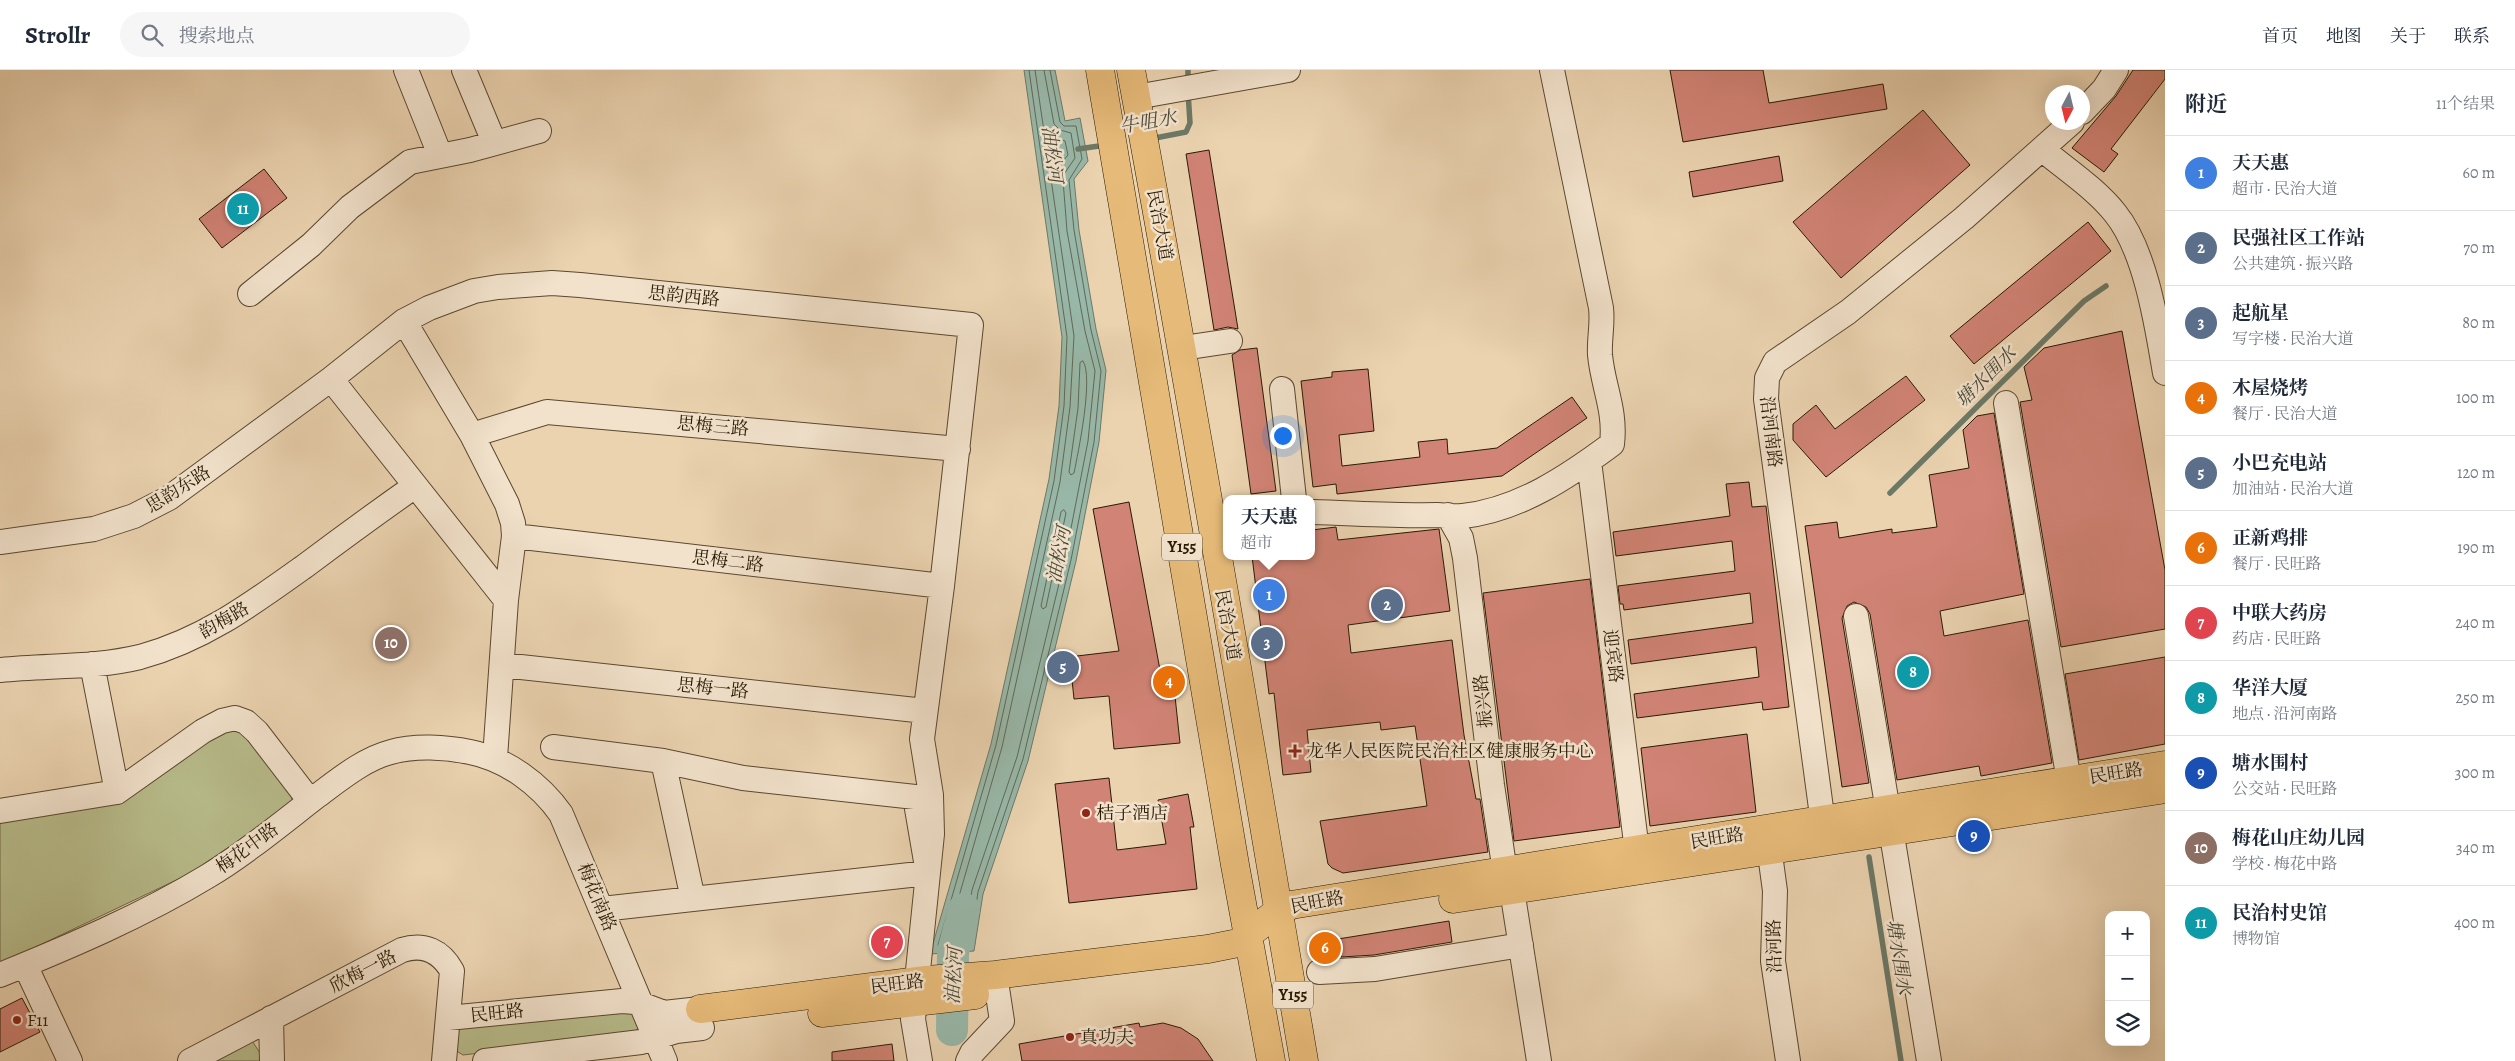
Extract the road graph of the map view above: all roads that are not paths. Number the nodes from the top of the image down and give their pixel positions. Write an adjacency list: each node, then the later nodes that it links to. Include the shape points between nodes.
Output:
1 (406, 70): 14 (street)
2 (464, 70): 12 (street)
3 (1100, 70): 61 (main road, 民治大道 / Y155)
4 (1131, 70): 8 (main road, 民治大道 / Y155)
5 (1288, 70): 8 (street, via 1174,90)
6 (1552, 70): 26 (street, via 1601,308 1600,356 1613,413 1612,444)
7 (2116, 70): 9 (street)
8 (1138, 104): 19 (main road, 民治大道 / Y155)
9 (2090, 104)
10 (2064, 130): 13 (street, 沿河南路)
11 (539, 131): 12 (street)
12 (494, 142): 14 (street)
13 (2043, 150): 17 (street, via 2116,214 2147,282); 53 (street, 沿河南路, via 1848,312 1775,362 1767,378 1766,399)
14 (440, 155): 15 (street, via 410,162 350,207 311,245)
15 (250, 294)
16 (404, 322): 21 (street, 思韵西路); 24 (street); 25 (street, 思韵西路, via 449,299 474,291 552,283 971,325)
17 (2162, 340): 20 (street)
18 (1230, 341): 19 (street)
19 (1183, 348): 31 (main road, 民治大道 / Y155)
20 (2165, 373)
21 (331, 379): 27 (street); 33 (street, 思韵东路, via 169,498 134,516 94,529)
22 (1282, 389): 28 (street)
23 (2006, 403): 47 (street)
24 (472, 435): 25 (street, 思梅三路, via 547,412); 32 (street, via 507,504)
25 (958, 449): 36 (street)
26 (1589, 461): 29 (street, via 1558,482 1525,498 1463,516); 55 (street, 迎宾路)
27 (415, 486): 37 (street); 39 (street, 韵梅路, via 214,628 177,645 138,657)
28 (1294, 495)
29 (1449, 510): 30 (street, via 1392,516); 57 (street, 振兴路, via 1461,538 1465,558 1492,785)
30 (1315, 512)
31 (1219, 524): 34 (main road, 民治大道 / Y155)
32 (514, 536): 36 (street, 思梅二路); 37 (street)
33 (0, 542)
34 (1223, 550)
35 (1225, 560): 60 (main road, 民治大道 / Y155)
36 (942, 586): 42 (street)
37 (506, 600): 40 (street)
38 (1856, 616): 52 (street)
39 (92, 664): 41 (street, 韵梅路); 49 (street)
40 (502, 665): 42 (street, 思梅一路); 44 (street)
41 (0, 670)
42 (925, 711): 56 (street, via 922,739 931,795 932,834)
43 (553, 747): 45 (street)
44 (495, 758): 50 (street, 梅花中路, via 439,747 392,751 358,767); 59 (street, 梅花南路, via 515,769 557,808)
45 (663, 761): 56 (street, via 743,778 915,797); 58 (street)
46 (2165, 765): 47 (main road, 民旺路)
47 (2068, 781): 52 (main road, 民旺路)
48 (2165, 789): 52 (main road, 民旺路)
49 (117, 792): 50 (street, via 204,731 234,718 246,722 257,732); 51 (street)
50 (310, 802): 63 (street, 梅花中路, via 210,875 167,900)
51 (0, 811)
52 (1890, 820): 53 (main road, 民旺路); 85 (street)
53 (1824, 832): 54 (main road, 民旺路)
54 (1768, 841): 55 (main road, 民旺路); 57 (main road, 民旺路); 84 (street, 沿河路, via 1775,891 1773,961)
55 (1637, 850): 57 (main road, 民旺路)
56 (928, 873): 58 (street); 67 (street)
57 (1509, 881): 60 (main road, 民旺路, via 1291,905); 62 (street, 振兴路)
58 (693, 899): 59 (street)
59 (602, 909): 68 (street, 梅花南路)
60 (1281, 920): 61 (main road, 民旺路); 82 (main road, 民治大道 / Y155)
61 (1250, 945): 66 (main road, 民旺路, via 1238,943); 81 (main road, 民治大道 / Y155)
62 (1520, 945): 64 (street, via 1375,969); 83 (street, 振兴路)
63 (25, 965): 65 (street, 梅花中路); 73 (street)
64 (1319, 972)
65 (0, 975)
66 (990, 984): 67 (main road, 民旺路); 80 (street, via 1002,1021)
67 (921, 990): 71 (main road, 民旺路); 79 (street, via 913,1025)
68 (644, 1005): 70 (street, 民旺路, via 622,1001); 71 (street, 民旺路, via 664,1013); 72 (street, 梅花南路)
69 (271, 1018): 70 (street, 欣梅一路, via 402,950 416,947 440,955 452,971); 74 (street, 欣梅一路); 75 (street)
70 (448, 1018): 76 (street, 欣梅一路)
71 (701, 1018): 72 (street, 民旺路)
72 (657, 1038): 77 (street, 民旺路); 78 (street, 梅花南路)
73 (70, 1061)
74 (190, 1061)
75 (272, 1061)
76 (444, 1061)
77 (485, 1061)
78 (666, 1061)
79 (920, 1061)
80 (968, 1061)
81 (1271, 1061)
82 (1304, 1061)
83 (1539, 1061)
84 (1788, 1061)
85 (1929, 1061)

